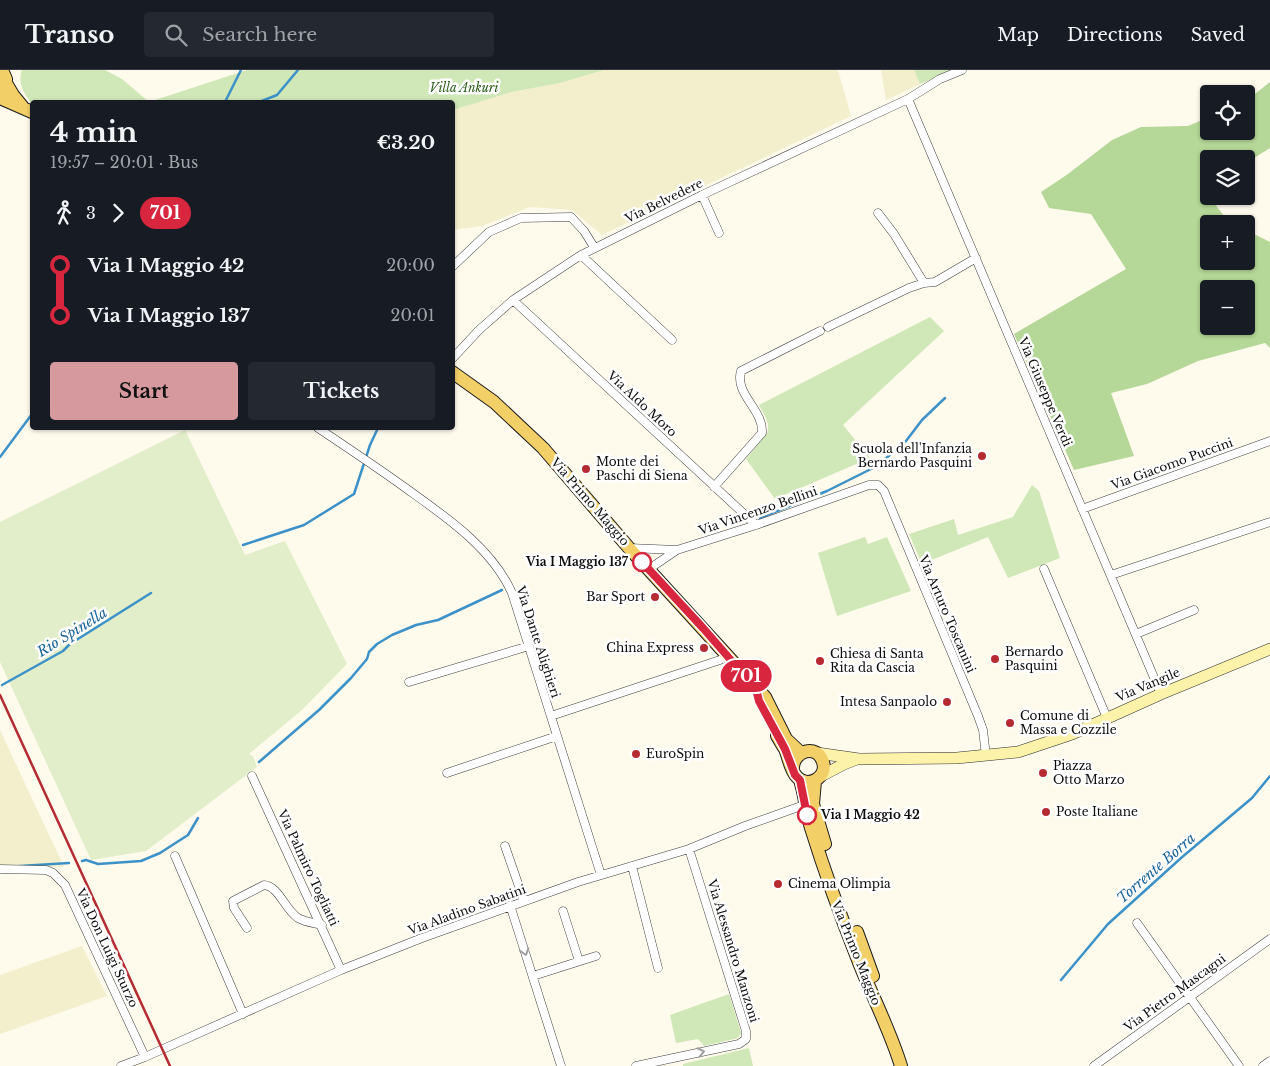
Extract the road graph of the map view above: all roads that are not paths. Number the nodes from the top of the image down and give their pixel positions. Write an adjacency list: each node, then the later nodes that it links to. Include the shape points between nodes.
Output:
1 (962, 70): 3 (street, Via Belvedere)
2 (4, 82): 4 (main road)
3 (908, 98): 5 (street, Via Belvedere); 10 (street, Via Giuseppe Verdi)
4 (28, 110)
5 (702, 195): 7 (street); 8 (street, Via Belvedere)
6 (878, 213): 12 (street)
7 (719, 233)
8 (594, 248): 9 (street, Via Belvedere); 11 (street, via 571,216 521,218 489,232)
9 (581, 254): 13 (street, Via Belvedere); 14 (street)
10 (976, 258): 12 (street, via 935,282); 21 (street, Via Giuseppe Verdi)
11 (455, 265)
12 (924, 283): 20 (street, via 741,372 740,383 760,420 762,432)
13 (513, 300): 15 (street, Via Belvedere); 20 (street, Via Aldo Moro)
14 (672, 340)
15 (455, 356)
16 (455, 374): 24 (main road, Via Primo Maggio, via 514,419)
17 (321, 430): 31 (street, Via Dante Alighieri, via 439,512 481,549 509,586)
18 (1270, 441): 21 (street, Via Giacomo Puccini)
19 (878, 485): 23 (street, Via Vincenzo Bellini, via 869,485); 42 (street, Via Arturo Toscanini, via 884,491 978,716)
20 (714, 487): 23 (street, Via Aldo Moro)
21 (1082, 509): 28 (street, Via Giuseppe Verdi)
22 (1270, 522): 28 (street)
23 (756, 525): 25 (street, Via Vincenzo Bellini)
24 (629, 548): 25 (street); 26 (main road, Via Primo Maggio)
25 (677, 550): 26 (street, Via Vincenzo Bellini)
26 (648, 569): 33 (main road, Via Primo Maggio)
27 (1044, 569): 38 (street)
28 (1111, 575): 30 (street, Via Giuseppe Verdi)
29 (1194, 610): 30 (street)
30 (1136, 634): 36 (street, Via Giuseppe Verdi)
31 (529, 646): 34 (street); 37 (street, Via Dante Alighieri)
32 (1270, 649): 36 (street, Via Vangile)
33 (729, 657): 35 (main road, Via Primo Maggio); 37 (street)
34 (409, 682)
35 (756, 689): 40 (main road, Via Primo Maggio, via 768,700 786,739); 44 (main road)
36 (1161, 694): 38 (street, Via Vangile)
37 (551, 716): 39 (street, Via Dante Alighieri)
38 (1107, 718): 42 (street, Via Vangile, via 1032,748)
39 (557, 736): 45 (street); 55 (street, Via Dante Alighieri)
40 (801, 753): 41 (main road, via 808,750); 44 (main road, via 795,758)
41 (817, 753): 43 (street); 47 (main road, via 824,764)
42 (986, 756): 43 (street, Via Vangile)
43 (859, 759): 47 (street)
44 (792, 768): 48 (main road)
45 (447, 773)
46 (252, 776): 60 (street, Via Palmiro Togliatti)
47 (818, 778): 48 (main road, via 806,782); 76 (main road, Via Primo Maggio, via 813,804 833,867 892,1028)
48 (800, 780): 49 (main road, Via Primo Maggio)
49 (804, 805): 51 (street, Via Aladino Sabatini); 75 (main road, Via Primo Maggio, via 833,895)
50 (505, 846): 56 (street)
51 (689, 848): 53 (street, Via Aladino Sabatini); 74 (street, Via Alessandro Manzoni, one-way to 51, via 739,1044 746,1039)
52 (175, 856): 69 (street)
53 (632, 866): 55 (street, Via Aladino Sabatini); 65 (street)
54 (0, 869): 70 (street, Via Don Luigi Sturzo, via 46,870 54,873 65,885)
55 (601, 875): 56 (street, Via Aladino Sabatini)
56 (524, 901): 57 (street, Via Aladino Sabatini)
57 (510, 906): 66 (street, Via Aladino Sabatini); 67 (street, one-way to 67)
58 (564, 910): 64 (street)
59 (1137, 923): 68 (street)
60 (322, 925): 61 (street, via 298,918 272,888 264,885 233,900 234,908); 66 (street, Via Palmiro Togliatti)
61 (247, 928)
62 (1270, 940): 68 (street, Via Pietro Mascagni)
63 (596, 956): 64 (street)
64 (579, 961): 67 (street)
65 (658, 968)
66 (342, 970): 69 (street, Via Aladino Sabatini)
67 (532, 976): 73 (street)
68 (1189, 997): 77 (street, Via Pietro Mascagni); 78 (street)
69 (243, 1014): 70 (street, Via Aladino Sabatini)
70 (145, 1057): 72 (street, Via Aladino Sabatini)
71 (1270, 1061): 79 (street)
72 (121, 1066)
73 (561, 1066)
74 (636, 1066)
75 (901, 1066)
76 (910, 1066)
77 (1094, 1066)
78 (1239, 1066)
79 (1263, 1066)

